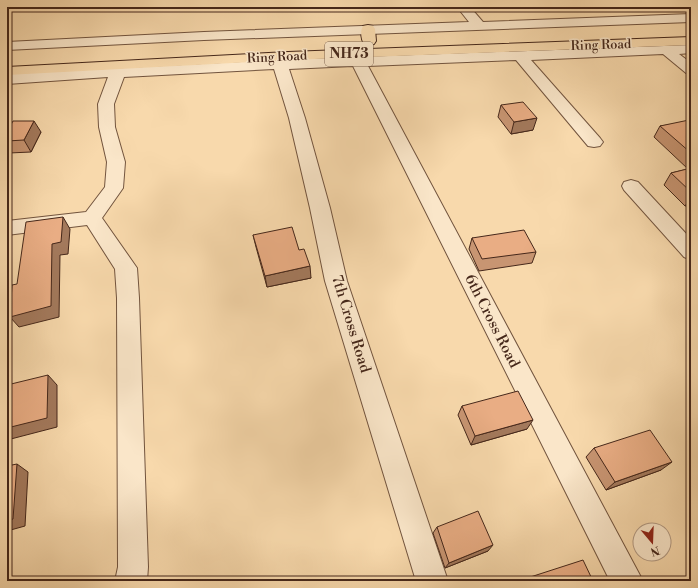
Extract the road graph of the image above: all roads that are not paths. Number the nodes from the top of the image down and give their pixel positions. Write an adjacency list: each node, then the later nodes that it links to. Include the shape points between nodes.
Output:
1 (463, 7): 7 (street)
2 (608, 7): 5 (street)
3 (562, 12): 6 (street)
4 (691, 18): 5 (street)
5 (626, 21): 6 (street)
6 (573, 22): 7 (street)
7 (480, 26): 9 (street)
8 (691, 30): 9 (highway, Ring Road / NH73)
9 (368, 35): 11 (street); 14 (highway, Ring Road / NH73)
10 (691, 41): 14 (highway, Ring Road / NH73)
11 (7, 46)
12 (691, 49): 13 (street)
13 (666, 50): 15 (street); 19 (street)
14 (203, 54): 16 (highway, Ring Road / NH73); 20 (highway, Ring Road / NH73)
15 (519, 55): 17 (street); 23 (street)
16 (7, 59)
17 (358, 61): 18 (street); 30 (street, 6th Cross Road)
18 (280, 64): 21 (street); 29 (street, 7th Cross Road, via 307,156 336,281)
19 (691, 70)
20 (7, 71)
21 (118, 72): 22 (street); 25 (street, via 106,104 116,162 114,188)
22 (7, 79)
23 (594, 142)
24 (631, 186): 27 (street)
25 (92, 218): 26 (street); 28 (street, via 126,268 133,567)
26 (7, 228)
27 (691, 252)
28 (131, 581)
29 (432, 581)
30 (627, 581)

